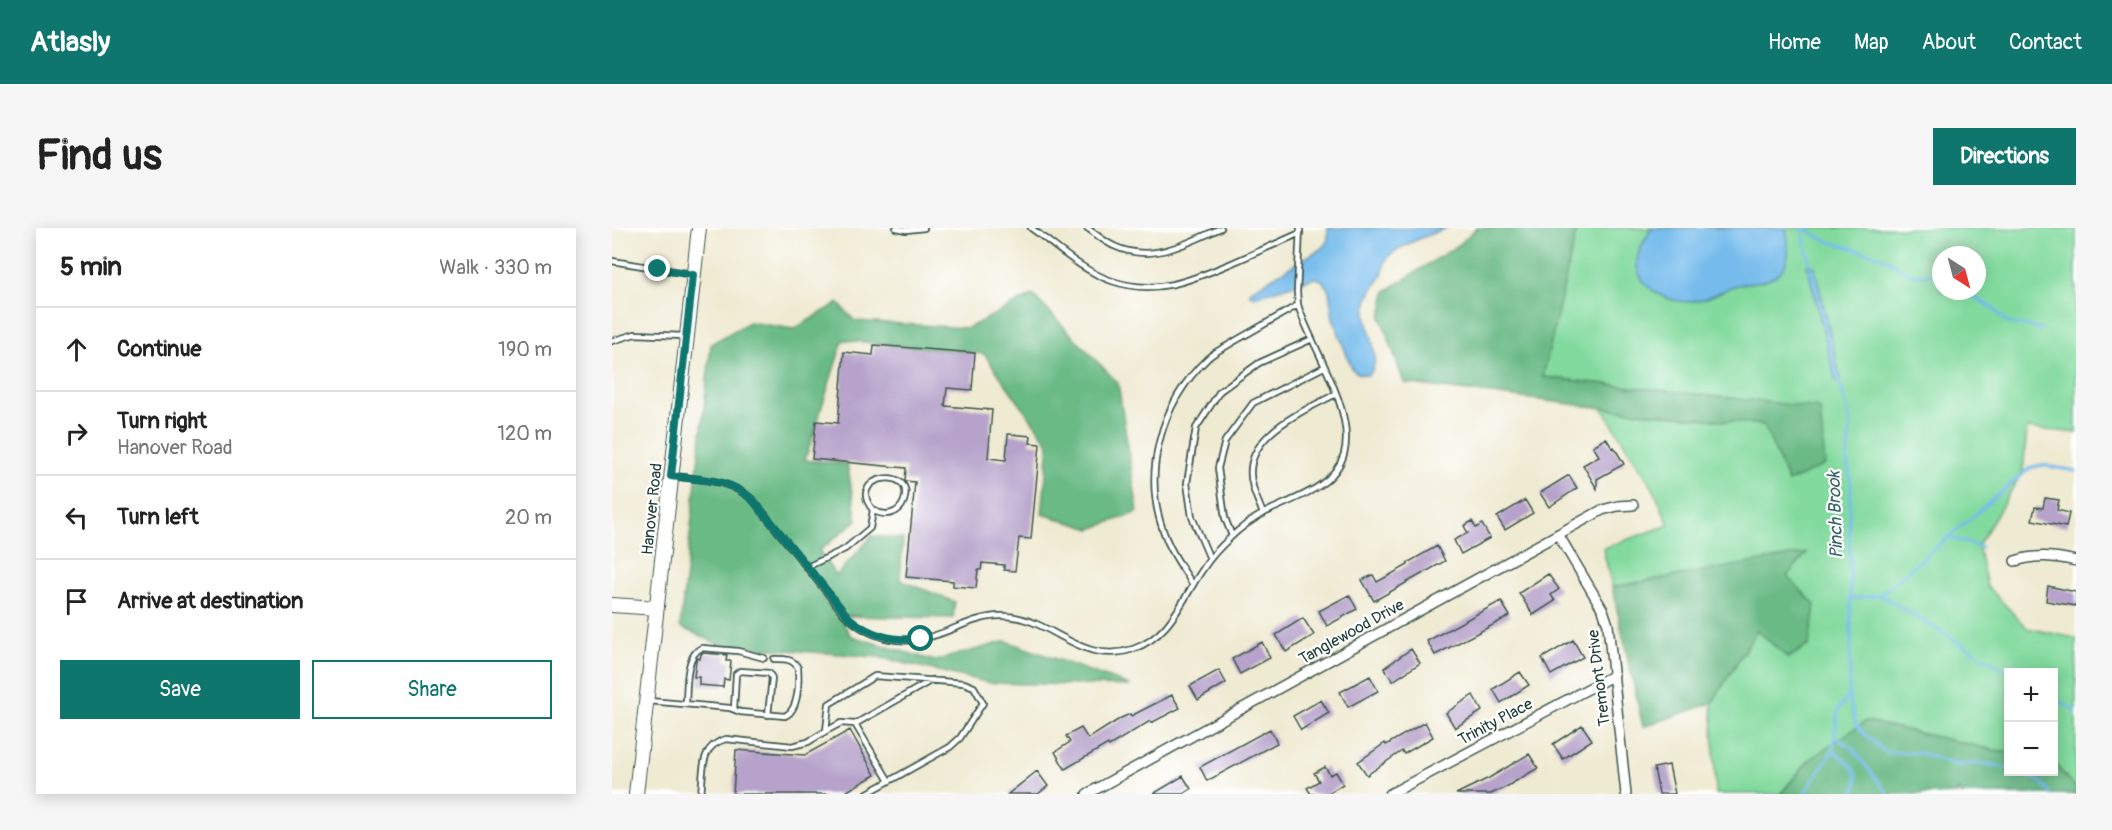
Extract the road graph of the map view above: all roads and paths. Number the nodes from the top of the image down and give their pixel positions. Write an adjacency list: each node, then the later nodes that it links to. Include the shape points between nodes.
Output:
1 (699, 228): 9 (street, Hanover Road)
2 (896, 228): 3 (lane)
3 (924, 228)
4 (1031, 228): 7 (lane, via 1088,269 1112,281 1161,287 1188,282)
5 (1087, 228): 6 (lane, via 1126,251 1158,253)
6 (1221, 228)
7 (1300, 231): 10 (lane)
8 (612, 261): 9 (lane)
9 (693, 275): 11 (street, Hanover Road)
10 (1298, 305): 12 (lane); 26 (lane, via 1209,357 1185,384 1166,417 1156,451 1153,488 1166,539)
11 (687, 336): 13 (lane, via 635,334); 16 (street, Hanover Road)
12 (1312, 339): 14 (lane); 22 (lane, via 1259,363 1220,391 1196,428 1187,483 1192,517)
13 (612, 341)
14 (1324, 367): 15 (lane); 21 (lane, via 1252,403 1225,441 1218,468 1225,518)
15 (1336, 394): 19 (lane, via 1291,418 1257,447 1252,485); 19 (lane, via 1346,428 1342,460 1315,489)
16 (671, 476): 25 (lane, via 718,481 744,492); 28 (street, Hanover Road)
17 (1633, 505): 20 (street, Tanglewood Drive, via 1602,510)
18 (873, 510): 18 (lane, via 884,514 896,511 904,502 901,484 884,477 874,481 867,493); 25 (lane, via 870,528 845,549)
19 (1263, 514): 21 (lane)
20 (1558, 534): 31 (street, Tremont Drive, via 1603,610); 43 (street, Tanglewood Drive)
21 (1232, 536): 22 (lane)
22 (1210, 559): 26 (lane)
23 (2015, 561): 24 (street, via 2049,555)
24 (2076, 561)
25 (807, 567): 26 (lane, via 860,628 888,639 921,639 972,621 1002,616 1031,621 1078,647 1107,653 1134,648 1162,632)
26 (1193, 585)
27 (612, 605): 28 (street)
28 (657, 608): 33 (street, Hanover Road)
29 (764, 658): 34 (lane, via 738,651 696,650 690,659)
30 (774, 659): 36 (lane, via 790,660 797,665 796,702 789,715)
31 (1614, 675): 44 (street, Trinity Place); 45 (street, Tremont Drive)
32 (932, 680): 37 (lane); 38 (lane, via 875,676 829,704); 39 (lane, via 970,684 982,699 981,708 955,743)
33 (647, 700): 34 (lane); 40 (street, Hanover Road)
34 (686, 704): 35 (lane)
35 (734, 709): 36 (lane); 36 (lane, via 736,674 769,673 772,678)
36 (768, 715)
37 (855, 724): 38 (lane, via 841,723); 39 (lane)
38 (826, 731): 41 (lane, via 792,746 726,739 716,742 705,757)
39 (889, 781): 42 (lane)
40 (636, 794)
41 (701, 794)
42 (866, 794)
43 (1088, 794)
44 (1390, 794)
45 (1626, 794)

